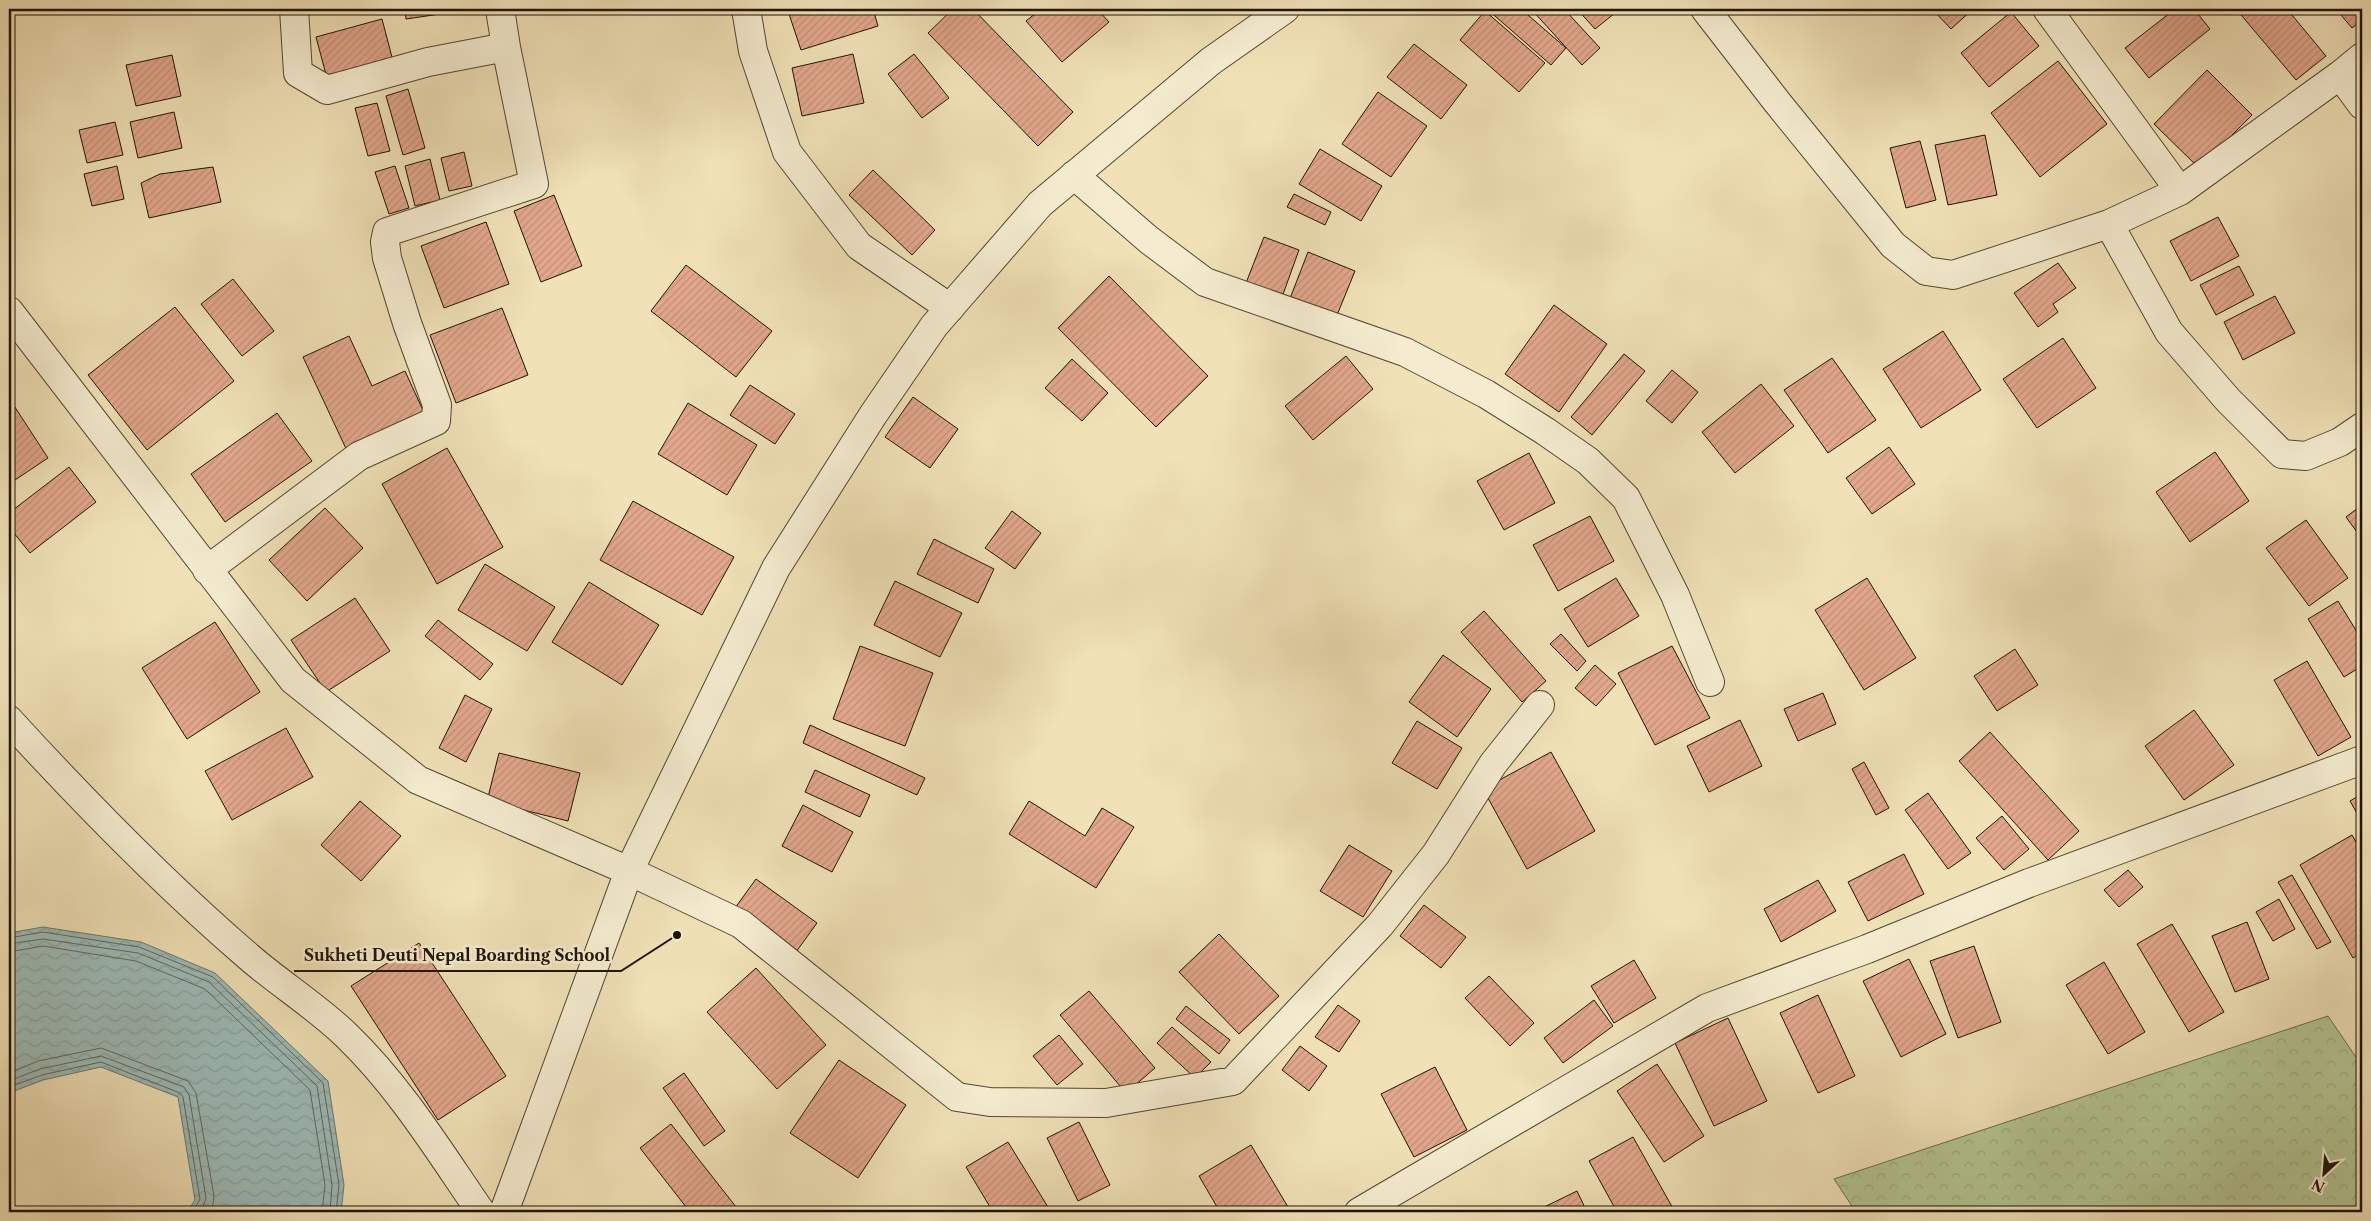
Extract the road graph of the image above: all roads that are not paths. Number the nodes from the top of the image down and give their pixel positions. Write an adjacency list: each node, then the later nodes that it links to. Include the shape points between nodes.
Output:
1 (294, 9): 7 (street, via 298,73 327,90 428,62)
2 (500, 9): 7 (street)
3 (746, 9): 14 (street, via 753,51 787,152 858,246)
4 (1285, 9): 11 (street, via 1211,61)
5 (1705, 9): 13 (street, via 1893,245 1926,271 1952,275)
6 (2047, 9): 12 (street)
7 (506, 46): 17 (street, via 534,184 387,232 385,242 407,323 437,405 436,421 359,456)
8 (2362, 57): 9 (street)
9 (2340, 75): 10 (street); 12 (street)
10 (2362, 105)
11 (1074, 175): 14 (street, via 1040,204); 18 (street, via 1148,240 1205,282 1405,352 1486,394 1588,461 1626,498 1675,594)
12 (2180, 192): 13 (street)
13 (2109, 224): 16 (street, via 2169,332 2228,400 2282,454 2306,456 2340,442)
14 (950, 308): 22 (street, via 873,415 776,568)
15 (9, 311): 17 (street)
16 (2362, 427)
17 (207, 570): 22 (street, via 293,680 418,780)
18 (1710, 682)
19 (1540, 704): 22 (street, via 1493,764 1436,854 1380,925 1233,1081 1106,1103 990,1102 957,1097 741,924)
20 (9, 720): 23 (street, via 186,900 249,957 346,1035 403,1098)
21 (2362, 760): 25 (street, via 2038,880 1867,949 1707,1008)
22 (629, 870): 24 (street)
23 (481, 1212)
24 (504, 1212)
25 (1359, 1212)

